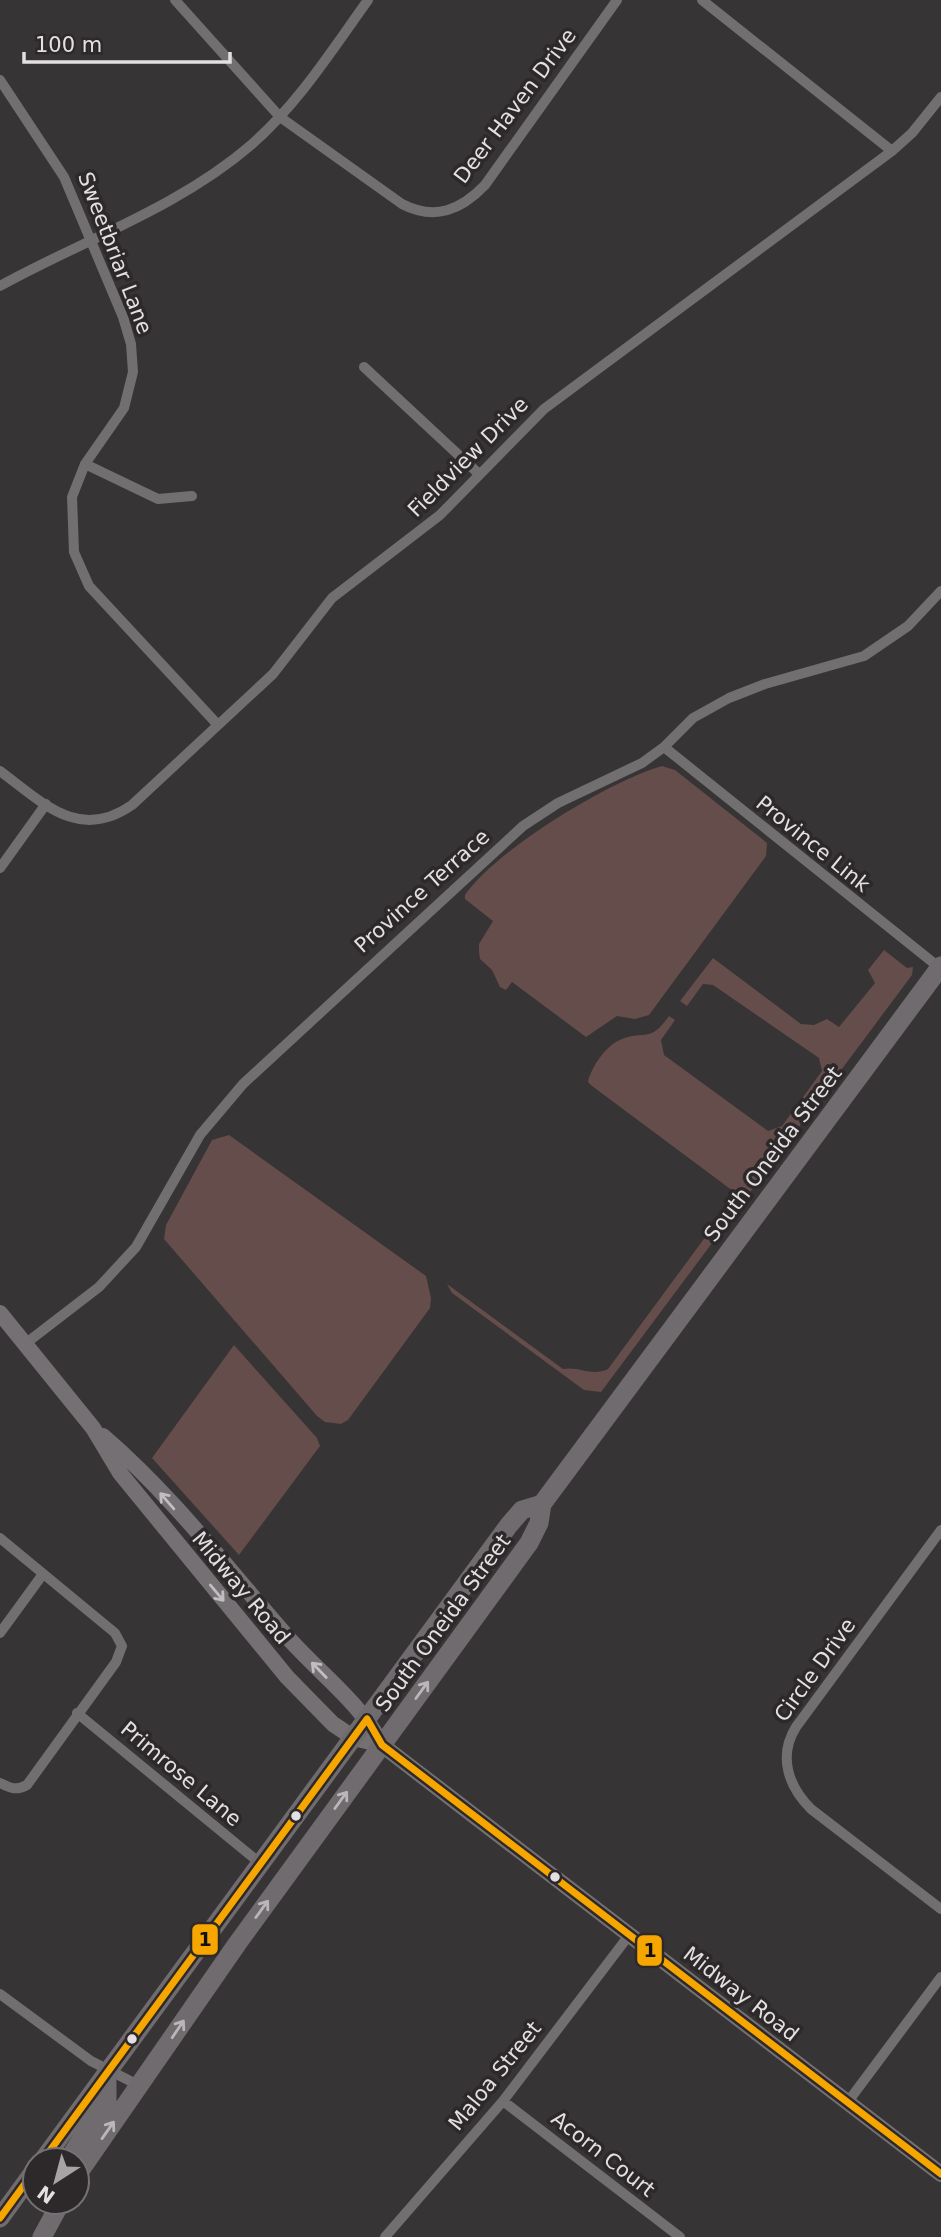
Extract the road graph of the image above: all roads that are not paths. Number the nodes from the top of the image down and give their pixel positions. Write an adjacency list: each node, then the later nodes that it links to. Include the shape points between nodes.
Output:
1 (175, 0): 7 (street, Deer Haven Drive)
2 (368, 0): 7 (street)
3 (617, 0): 7 (street, Deer Haven Drive, via 485,185 446,212 416,212 402,204)
4 (702, 0): 8 (street)
5 (0, 80): 9 (street, Sweetbriar Lane, via 57,162)
6 (941, 97): 8 (street, Fieldview Drive)
7 (280, 117): 9 (street, via 204,180)
8 (892, 150): 13 (street, Fieldview Drive, via 544,409)
9 (91, 240): 10 (street); 12 (street, Sweetbriar Lane, via 128,332 133,372 120,417)
10 (0, 286)
11 (363, 366): 13 (street)
12 (85, 464): 14 (street, via 158,499); 16 (street, Sweetbriar Lane, via 72,497 74,552 82,575)
13 (479, 474): 16 (street, Fieldview Drive, via 420,531 332,598 281,665)
14 (192, 496)
15 (941, 591): 17 (street, Province Terrace, via 908,626 864,656 747,690 693,719)
16 (218, 725): 19 (street, Fieldview Drive, via 120,813 94,821 77,820)
17 (664, 747): 21 (street, Province Link); 23 (street, Province Terrace, via 614,778 558,803 523,827 407,930 226,1102 200,1135 154,1219 124,1262)
18 (0, 771): 19 (street, Fieldview Drive)
19 (46, 804): 20 (street)
20 (0, 868)
21 (940, 967): 25 (highway, South Oneida Street)
22 (0, 1313): 23 (main road, Midway Road)
23 (25, 1344): 24 (main road, Midway Road)
24 (93, 1428): 31 (main road, Midway Road, one-way to 24, via 152,1482); 32 (main road, Midway Road, one-way to 32, via 124,1478 288,1677 333,1724)
25 (542, 1504): 31 (highway, South Oneida Street, via 522,1510 514,1518); 33 (highway, South Oneida Street, one-way to 25, via 533,1537)
26 (941, 1530): 36 (street, Circle Drive, via 796,1727 789,1738 786,1764 794,1788 811,1810)
27 (0, 1538): 28 (street)
28 (43, 1574): 29 (street); 30 (street, via 121,1642 116,1662)
29 (0, 1633)
30 (77, 1713): 34 (street, via 36,1774 20,1789); 35 (street, Primrose Lane)
31 (367, 1719): 32 (highway, South Oneida Street); 33 (main road, Midway Road)
32 (354, 1738): 33 (main road, Midway Road); 35 (highway)
33 (382, 1745): 37 (main road, Midway Road); 41 (highway, South Oneida Street, one-way to 33)
34 (0, 1783)
35 (261, 1864): 40 (highway)
36 (941, 1909)
37 (630, 1934): 42 (street, Maloa Street); 43 (main road, Midway Road)
38 (941, 1977): 43 (street)
39 (0, 1994): 40 (street)
40 (107, 2071): 41 (street); 44 (highway); 45 (highway, via 107,2101)
41 (139, 2085): 46 (highway, South Oneida Street, one-way to 41)
42 (503, 2101): 52 (street, Maloa Street); 53 (street, Acorn Court)
43 (847, 2103): 47 (main road, Midway Road)
44 (53, 2146)
45 (77, 2146)
46 (91, 2155)
47 (941, 2174)
48 (21, 2190): 50 (highway)
49 (53, 2216): 51 (highway)
50 (0, 2218)
51 (44, 2233)
52 (386, 2236)
53 (680, 2237)

